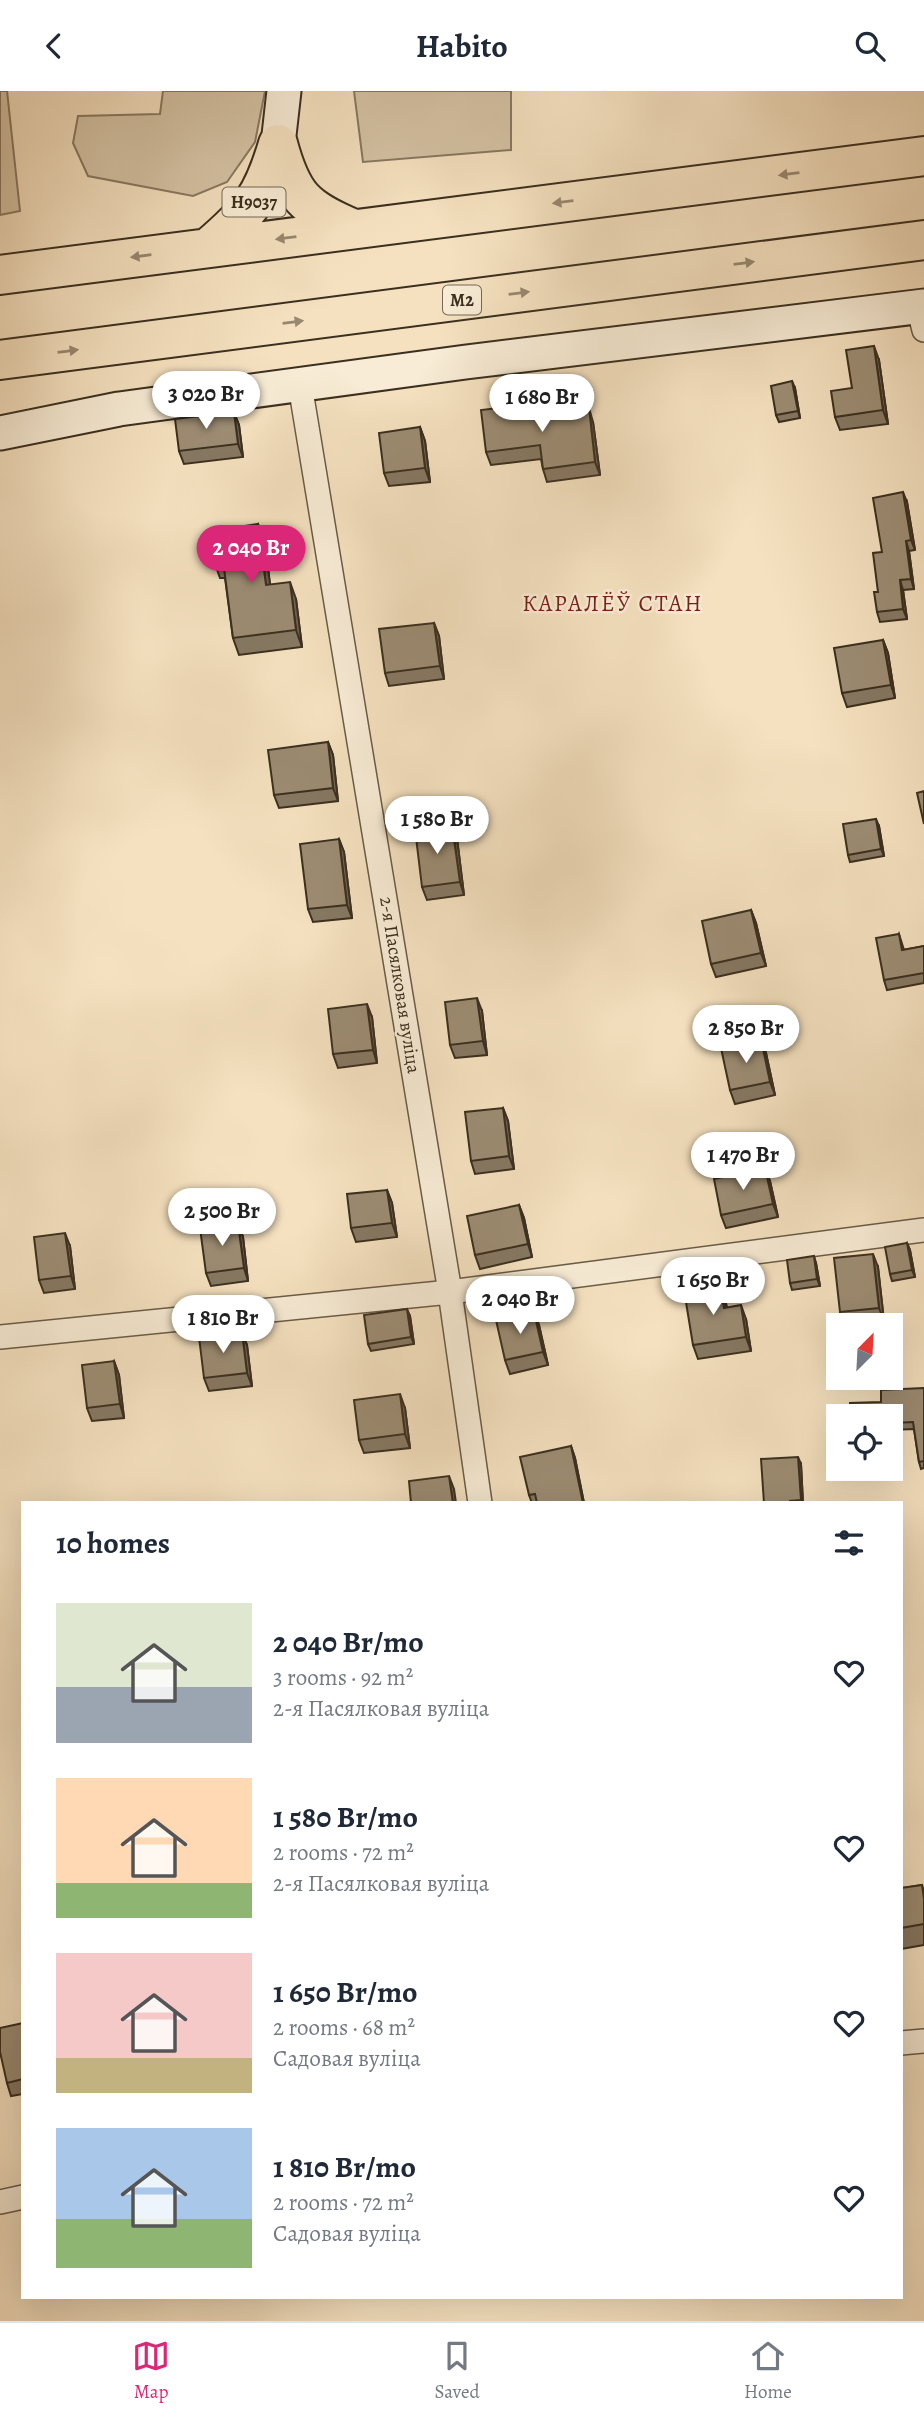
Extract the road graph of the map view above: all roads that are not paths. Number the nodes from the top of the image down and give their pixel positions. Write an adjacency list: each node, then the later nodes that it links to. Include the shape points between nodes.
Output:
1 (284, 91): 2 (main road, Н9037)
2 (278, 144): 4 (highway, Н9037, via 287,178 302,199 321,215); 6 (highway, Н9037, via 267,182 253,204)
3 (924, 156): 4 (highway, one-way to 4)
4 (354, 229): 6 (highway, one-way to 6)
5 (924, 240): 9 (highway, М2, one-way to 5)
6 (209, 247): 7 (highway, one-way to 7)
7 (0, 275)
8 (922, 314): 10 (main road)
9 (0, 360)
10 (300, 385): 11 (main road, via 119,409); 13 (street, 2-я Пасялковая вуліца)
11 (0, 433)
12 (924, 1230): 13 (street)
13 (450, 1292): 14 (street); 15 (street, 2-я Пасялковая вуліца)
14 (0, 1337)
15 (480, 1501)
16 (924, 2041): 17 (street)
17 (903, 2043)
18 (21, 2197): 19 (street)
19 (0, 2201)

